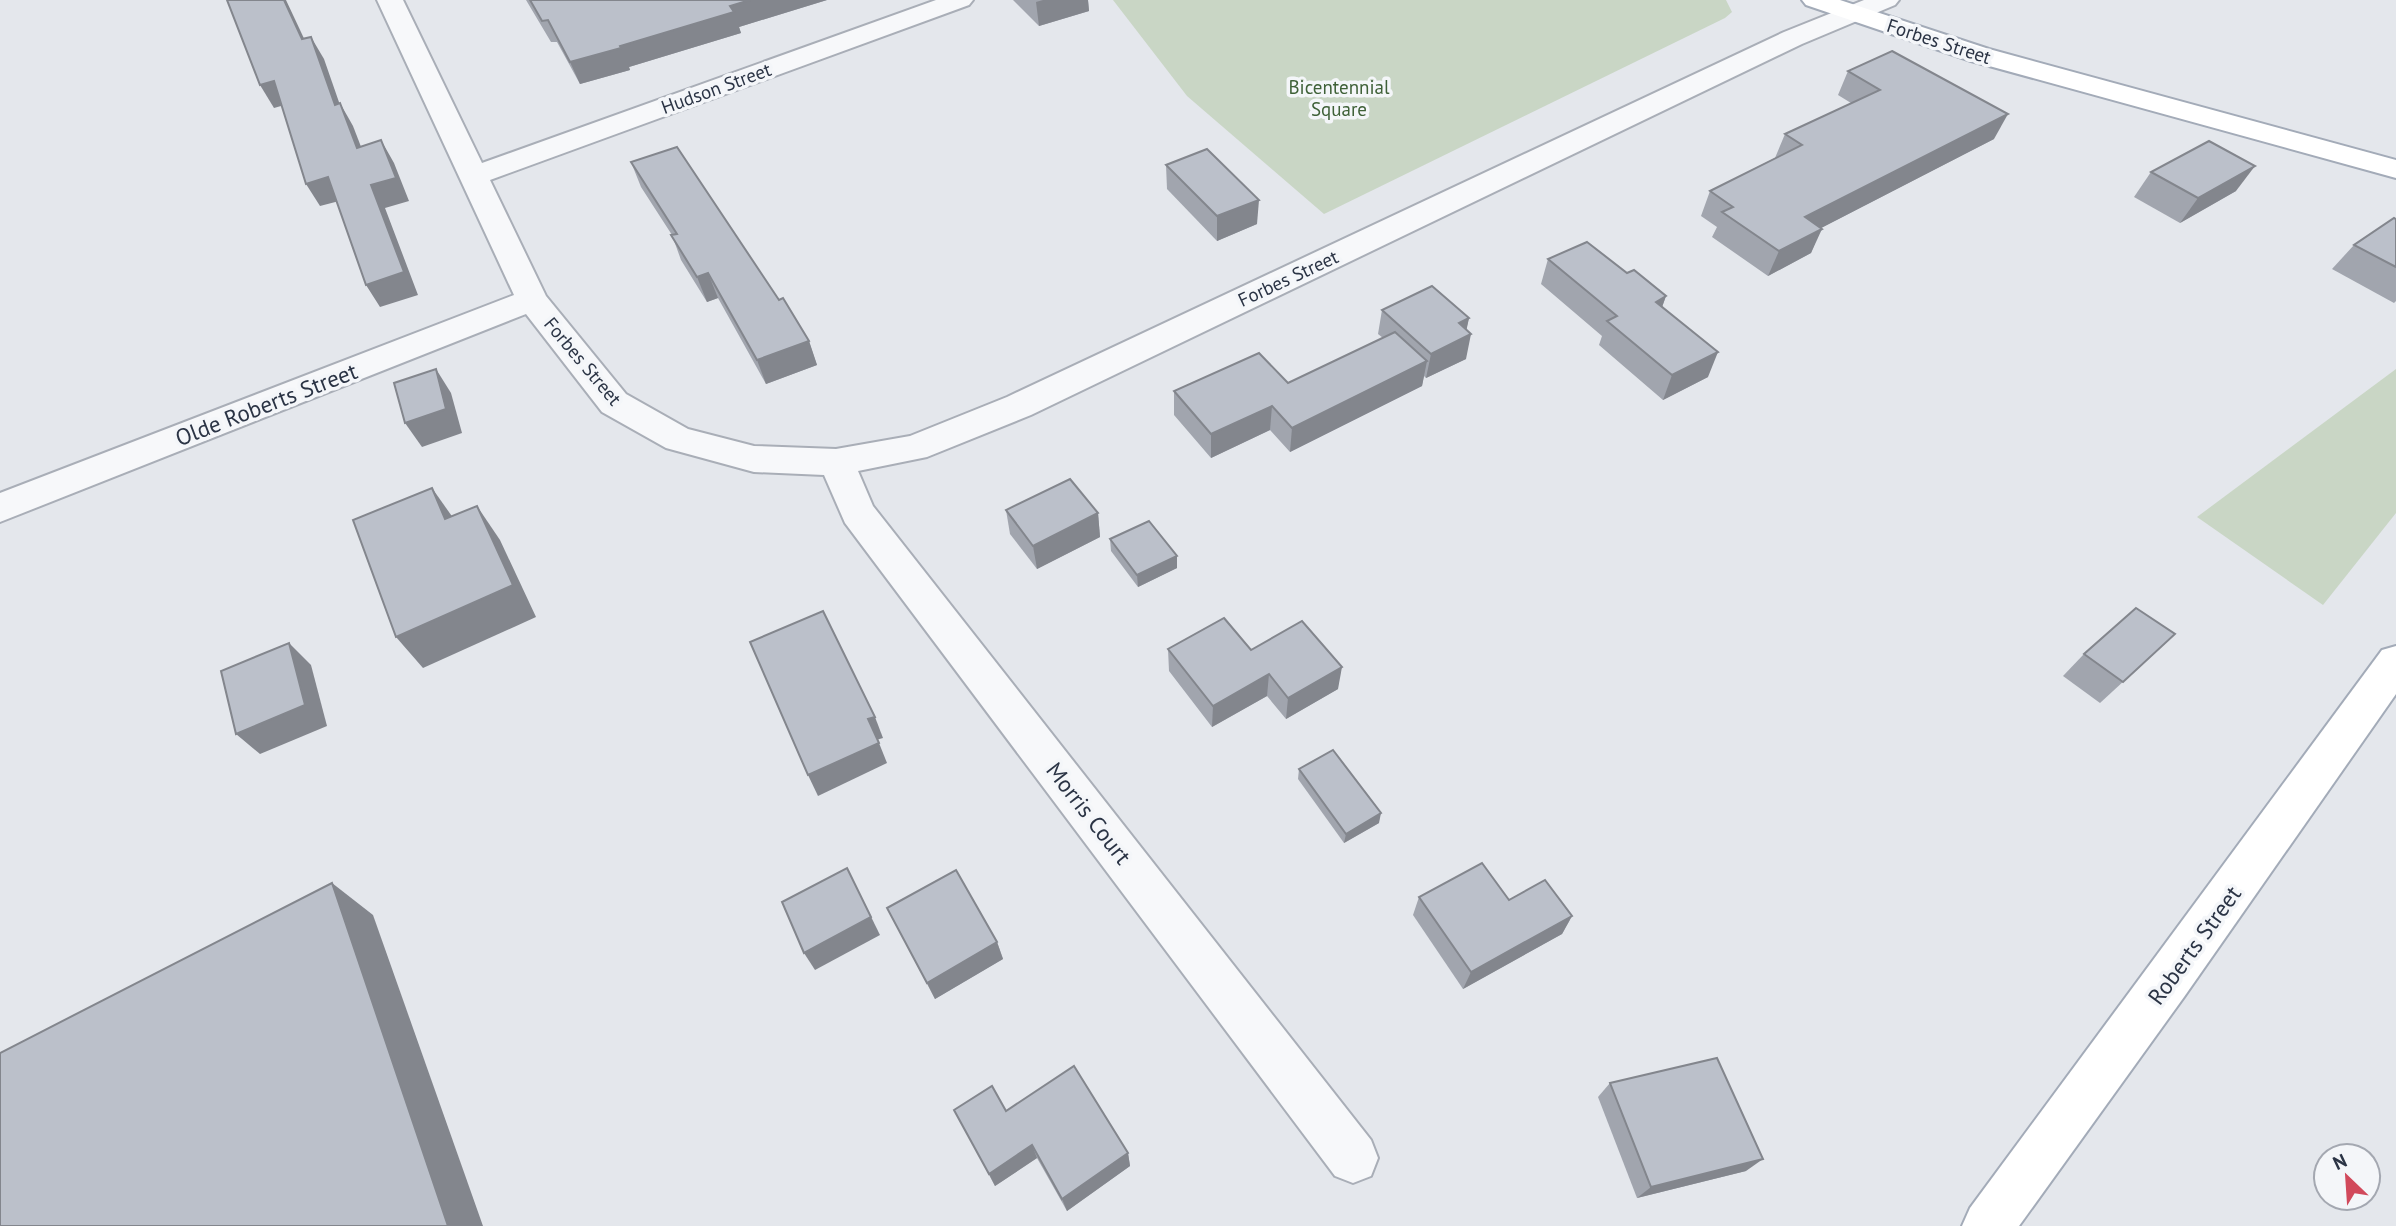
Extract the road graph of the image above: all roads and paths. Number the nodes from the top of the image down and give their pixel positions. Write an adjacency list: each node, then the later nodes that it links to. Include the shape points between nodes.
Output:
1 (390, 0): 7 (street, Forbes Street)
2 (960, 0): 7 (street, Hudson Street)
3 (1815, 0): 5 (main road)
4 (1886, 0): 5 (street)
5 (1854, 14): 6 (main road, Forbes Street, via 1980,55); 9 (street, Forbes Street, via 1781,43 1019,406 915,448)
6 (2396, 169)
7 (473, 176): 8 (street, Forbes Street)
8 (532, 300): 9 (street, Forbes Street, via 614,403 678,439 754,459); 10 (street, Olde Roberts Street)
9 (836, 462): 12 (street, Morris Court, via 858,513)
10 (0, 508)
11 (2396, 662): 13 (main road, Roberts Street)
12 (1353, 1158)
13 (1988, 1226)

